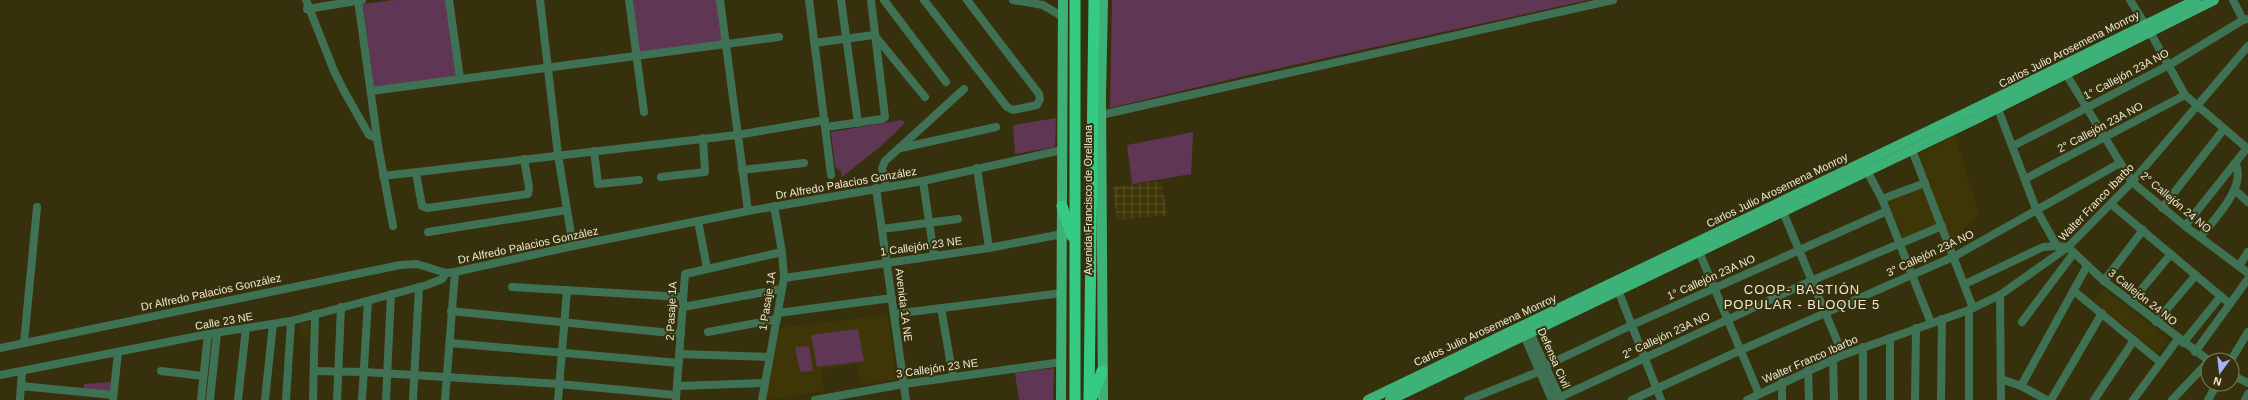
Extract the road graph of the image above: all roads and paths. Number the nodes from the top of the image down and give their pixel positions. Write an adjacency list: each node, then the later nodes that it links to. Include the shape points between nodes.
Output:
1 (358, 0): 2 (street); 23 (street); 40 (street)
2 (362, 0)
3 (450, 0): 37 (street)
4 (540, 0): 35 (street)
5 (629, 0): 33 (street)
6 (720, 0): 31 (street)
7 (809, 0): 30 (street)
8 (841, 0): 29 (street)
9 (870, 0): 27 (street)
10 (884, 0): 38 (street)
11 (924, 0): 12 (street, via 1007,107 1013,110 1035,107 1039,103 1039,94)
12 (967, 0)
13 (1013, 0): 24 (street, via 1040,5)
14 (1064, 0): 24 (main road)
15 (1075, 0): 110 (highway, Avenida Francisco de Orellana)
16 (1094, 0): 244 (highway, Avenida Francisco de Orellana)
17 (1103, 0): 47 (main road, Avenida Francisco de Orellana)
18 (1613, 0): 47 (street)
19 (2130, 0): 26 (street)
20 (2196, 0): 26 (main road, Carlos Julio Arosemena Monroy)
21 (2214, 0): 26 (main road, Carlos Julio Arosemena Monroy)
22 (2233, 0): 25 (street)
23 (307, 4): 54 (street, via 344,91 369,135)
24 (1063, 17): 59 (main road)
25 (2246, 20): 34 (street, 1° Callejón 23A NO)
26 (2149, 27): 34 (street); 36 (main road, Carlos Julio Arosemena Monroy); 67 (main road, Carlos Julio Arosemena Monroy)
27 (874, 35): 29 (street); 42 (street); 49 (street, via 886,117)
28 (779, 37): 31 (street)
29 (846, 39): 30 (street); 49 (street)
30 (814, 43): 48 (street)
31 (726, 44): 33 (street); 52 (street)
32 (2248, 46): 43 (street, Walter Franco Ibarbo)
33 (636, 55): 35 (street); 46 (street)
34 (2169, 65): 41 (street); 44 (street, 1° Callejón 23A NO)
35 (548, 67): 37 (street); 62 (street)
36 (2066, 74): 44 (street, 2° Callejón 24 NO); 45 (main road, Carlos Julio Arosemena Monroy)
37 (460, 78): 40 (street)
38 (946, 82)
39 (964, 89): 57 (street)
40 (372, 91): 54 (street)
41 (2185, 95): 43 (street); 53 (street, 2° Callejón 23A NO)
42 (926, 97)
43 (2197, 105): 51 (street); 77 (street, Walter Franco Ibarbo)
44 (2086, 108): 53 (street, 2° Callejón 24 NO); 56 (street, 1° Callejón 23A NO)
45 (1998, 109): 56 (street); 60 (main road, Carlos Julio Arosemena Monroy)
46 (644, 112)
47 (1101, 116): 202 (main road, Avenida Francisco de Orellana)
48 (825, 123): 49 (street); 52 (street); 71 (street)
49 (858, 123)
50 (996, 127): 57 (street)
51 (2224, 129): 58 (street); 88 (street)
52 (737, 134): 55 (street); 69 (street)
53 (2104, 137): 65 (street, 2° Callejón 24 NO); 74 (street, 2° Callejón 23A NO)
54 (377, 138): 72 (street)
55 (703, 138): 61 (street); 73 (street, via 705,172)
56 (2013, 146): 74 (street)
57 (900, 148): 79 (street, via 883,165)
58 (2247, 148): 66 (street)
59 (1062, 150): 68 (street, Dr Alfredo Palacios González); 86 (main road)
60 (1912, 150): 67 (main road, Carlos Julio Arosemena Monroy); 78 (street)
61 (594, 151): 62 (street); 75 (street, via 598,184)
62 (558, 155): 63 (street); 90 (street)
63 (524, 159): 70 (street); 70 (street, via 528,194 427,208 422,206)
64 (804, 163): 69 (street)
65 (2120, 163): 77 (street, 2° Callejón 24 NO); 89 (street, 3° Callejón 23A NO)
66 (2235, 163): 81 (street, via 2239,168 2240,177); 99 (street)
67 (1865, 167): 82 (street); 92 (main road, Carlos Julio Arosemena Monroy); 108 (main road, Carlos Julio Arosemena Monroy)
68 (977, 168): 76 (street, Dr Alfredo Palacios González); 109 (street)
69 (742, 170): 91 (street)
70 (416, 173): 72 (street)
71 (831, 175)
72 (383, 176): 97 (street)
73 (661, 177)
74 (2025, 179): 89 (street)
75 (640, 180)
76 (923, 180): 79 (street, Dr Alfredo Palacios González); 96 (street)
77 (2132, 182): 84 (street, Walter Franco Ibarbo); 88 (street, 2° Callejón 24 NO)
78 (1925, 183): 82 (street); 98 (street)
79 (886, 187): 80 (street, Dr Alfredo Palacios González)
80 (876, 188): 85 (street, Dr Alfredo Palacios González); 100 (street, Avenida 1A NE)
81 (2237, 192): 83 (street); 104 (street)
82 (1882, 199): 93 (street)
83 (2248, 202)
84 (2111, 204): 101 (street); 112 (street, Walter Franco Ibarbo)
85 (774, 206): 91 (street, Dr Alfredo Palacios González); 113 (street, 1 Pasaje 1A)
86 (1062, 206): 103 (main road); 110 (highway)
87 (37, 207): 178 (street)
88 (2162, 208): 99 (street, 2° Callejón 24 NO)
89 (2036, 209): 107 (street); 117 (street, 3° Callejón 23A NO)
90 (567, 210): 102 (street); 106 (street)
91 (748, 211): 95 (street, Dr Alfredo Palacios González)
92 (1784, 212): 108 (main road, Carlos Julio Arosemena Monroy); 111 (street)
93 (1887, 212): 105 (street); 111 (street, 1° Callejón 23A NO)
94 (958, 219): 96 (street)
95 (698, 222): 106 (street, Dr Alfredo Palacios González); 121 (street)
96 (930, 224): 100 (street); 116 (street)
97 (393, 226)
98 (1942, 226): 105 (street, 2° Callejón 23A NO); 117 (street)
99 (2185, 226): 104 (street, 2° Callejón 24 NO)
100 (882, 229): 118 (street, Avenida 1A NE)
101 (2143, 230): 115 (street); 130 (street)
102 (428, 232)
103 (1062, 234): 109 (street, 1 Callejón 23 NE); 139 (main road)
104 (2200, 237): 120 (street, 2° Callejón 24 NO)
105 (1900, 243): 125 (street); 129 (street, 2° Callejón 23A NO)
106 (573, 246): 122 (street, Dr Alfredo Palacios González)
107 (2057, 246): 112 (street); 131 (street, via 2043,247)
108 (1697, 247): 134 (street); 137 (main road, Carlos Julio Arosemena Monroy); 169 (main road, Carlos Julio Arosemena Monroy)
109 (989, 248): 116 (street, 1 Callejón 23 NE)
110 (1075, 249): 243 (highway, Avenida Francisco de Orellana)
111 (1800, 250): 129 (street); 134 (street, 1° Callejón 23A NO)
112 (2071, 251): 119 (street, 3 Callejón 24 NO); 141 (street, Walter Franco Ibarbo); 162 (street)
113 (782, 252): 121 (street, 2 Pasaje 1A); 127 (street, 1 Pasaje 1A)
114 (2248, 252): 120 (street)
115 (2171, 254): 126 (street); 146 (street)
116 (934, 255): 118 (street, 1 Callejón 23 NE)
117 (1955, 256): 125 (street, 3° Callejón 23A NO); 131 (street)
118 (888, 262): 127 (street, 1 Callejón 23 NE); 144 (street, Avenida 1A NE)
119 (2088, 266): 130 (street, 3 Callejón 24 NO); 138 (street)
120 (2239, 266): 124 (street, 2° Callejón 24 NO)
121 (707, 268): 143 (street, 2 Pasaje 1A, via 685,274)
122 (456, 272): 123 (street, Dr Alfredo Palacios González); 152 (street)
123 (446, 273): 132 (street, Calle 23 NE, via 442,279); 178 (street, Dr Alfredo Palacios González, via 417,264 400,265)
124 (2248, 273)
125 (1912, 274): 153 (street, 3° Callejón 23A NO); 164 (street)
126 (2196, 275): 142 (street); 163 (street)
127 (784, 278): 135 (street, 1 Pasaje 1A)
128 (2248, 279): 147 (street)
129 (1812, 280): 153 (street); 158 (street, 2° Callejón 23A NO)
130 (2104, 281): 146 (street, 3 Callejón 24 NO)
131 (1965, 284): 151 (street)
132 (419, 287): 140 (street, Calle 23 NE); 209 (street)
133 (512, 287): 136 (street)
134 (1714, 288): 158 (street); 166 (street, 1° Callejón 23A NO)
135 (781, 289): 149 (street); 157 (street, 1 Pasaje 1A)
136 (567, 290): 143 (street); 161 (street)
137 (1618, 290): 166 (street); 169 (main road, Carlos Julio Arosemena Monroy)
138 (2074, 291): 154 (street); 219 (street)
139 (1062, 293): 150 (street); 193 (main road)
140 (391, 294): 145 (street, Calle 23 NE); 206 (street)
141 (2000, 295): 151 (street, Walter Franco Ibarbo); 212 (street)
142 (2221, 296): 147 (street); 177 (street)
143 (683, 297): 149 (street, 2 Pasaje 1A)
144 (892, 298): 156 (street, Avenida 1A NE); 157 (street)
145 (368, 301): 148 (street, Calle 23 NE); 204 (street)
146 (2131, 302): 163 (street, 3 Callejón 24 NO)
147 (2230, 304): 184 (street)
148 (341, 307): 155 (street, Calle 23 NE); 201 (street)
149 (682, 307): 174 (street, 2 Pasaje 1A)
150 (941, 308): 156 (street); 211 (street)
151 (1971, 309): 159 (street, Walter Franco Ibarbo); 259 (street)
152 (451, 311): 161 (street); 179 (street)
153 (1826, 312): 182 (street, 3° Callejón 23A NO); 188 (street)
154 (2102, 313): 176 (street); 262 (street)
155 (314, 314): 160 (street, Calle 23 NE); 200 (street)
156 (894, 314): 216 (street, Avenida 1A NE)
157 (777, 316): 170 (street); 190 (street, 1 Pasaje 1A)
158 (1728, 319): 182 (street); 191 (street, 2° Callejón 23A NO)
159 (1942, 319): 164 (street, Walter Franco Ibarbo); 258 (street)
160 (291, 321): 165 (street, Calle 23 NE); 231 (street)
161 (565, 322): 174 (street); 186 (street)
162 (2022, 322)
163 (2156, 322): 177 (street, 3 Callejón 24 NO)
164 (1931, 323): 168 (street, Walter Franco Ibarbo)
165 (273, 324): 167 (street, Calle 23 NE); 230 (street)
166 (1632, 325): 191 (street); 196 (street, 1° Callejón 23A NO)
167 (246, 328): 172 (street, Calle 23 NE); 229 (street)
168 (1916, 328): 175 (street, Walter Franco Ibarbo); 257 (street)
169 (1525, 330): 196 (street, Defensa Civil); 205 (street, Defensa Civil); 246 (main road, Carlos Julio Arosemena Monroy); 247 (main road, Carlos Julio Arosemena Monroy)
170 (708, 332)
171 (2248, 332): 185 (street)
172 (217, 333): 173 (street, Calle 23 NE); 228 (street)
173 (208, 334): 183 (street, Calle 23 NE); 208 (street)
174 (681, 334): 187 (street, 2 Pasaje 1A)
175 (1890, 338): 180 (street, Walter Franco Ibarbo); 256 (street)
176 (2134, 340): 194 (street); 263 (street)
177 (2180, 341): 184 (street, 3 Callejón 24 NO); 194 (street)
178 (24, 343): 181 (street, Dr Alfredo Palacios González)
179 (450, 343): 186 (street); 210 (street)
180 (1863, 347): 188 (street, Walter Franco Ibarbo); 255 (street)
181 (0, 348)
182 (1740, 350): 220 (street, 3° Callejón 23A NO); 221 (street)
183 (118, 352): 199 (street, Calle 23 NE); 223 (street)
184 (2195, 352): 189 (street, 3 Callejón 24 NO)
185 (2236, 352)
186 (562, 353): 195 (street); 215 (street)
187 (680, 354): 190 (street); 195 (street, 2 Pasaje 1A)
188 (1843, 355): 192 (street, Walter Franco Ibarbo)
189 (2200, 355)
190 (769, 357): 214 (street, 1 Pasaje 1A)
191 (1644, 357): 220 (street); 225 (street, 2° Callejón 23A NO)
192 (1833, 359): 197 (street, Walter Franco Ibarbo); 254 (street)
193 (1062, 362): 211 (street, 3 Callejón 23 NE); 242 (main road)
194 (2160, 362): 264 (street)
195 (679, 363): 218 (street, 2 Pasaje 1A)
196 (1545, 366): 225 (street, Defensa Civil)
197 (1808, 370): 213 (street, Walter Franco Ibarbo); 253 (street)
198 (2200, 370): 265 (street)
199 (22, 371): 207 (street, Calle 23 NE); 217 (street)
200 (314, 371): 201 (street); 232 (street)
201 (339, 371): 204 (street); 233 (street)
202 (1102, 371): 244 (highway); 245 (main road, Avenida Francisco de Orellana)
203 (161, 372): 208 (street)
204 (364, 372): 206 (street); 234 (street)
205 (1538, 372): 225 (street, Defensa Civil); 248 (street)
206 (388, 373): 209 (street); 235 (street)
207 (0, 375)
208 (204, 376): 227 (street)
209 (415, 376): 210 (street); 236 (street)
210 (447, 377): 215 (street); 237 (street)
211 (953, 377): 216 (street, 3 Callejón 23 NE)
212 (2001, 379): 219 (street); 260 (street)
213 (1782, 382): 221 (street, Walter Franco Ibarbo); 252 (street)
214 (765, 383): 218 (street); 239 (street, 1 Pasaje 1A)
215 (559, 384): 224 (street); 238 (street)
216 (904, 384): 240 (street, 3 Callejón 23 NE); 241 (street, Avenida 1A NE)
217 (21, 386): 223 (street); 226 (street)
218 (677, 386): 224 (street, 2 Pasaje 1A)
219 (2021, 386): 261 (street)
220 (1657, 388): 249 (street, 3° Callejón 23A NO); 250 (street)
221 (1759, 394): 251 (street, Walter Franco Ibarbo)
222 (2248, 394): 266 (street)
223 (113, 398)
224 (676, 398)
225 (1557, 399)
226 (20, 400)
227 (201, 400)
228 (210, 400)
229 (238, 400)
230 (265, 400)
231 (286, 400)
232 (313, 400)
233 (336, 400)
234 (362, 400)
235 (386, 400)
236 (413, 400)
237 (446, 400)
238 (558, 400)
239 (762, 400)
240 (815, 400)
241 (906, 400)
242 (1061, 400)
243 (1075, 400)
244 (1090, 400)
245 (1103, 400)
246 (1368, 400)
247 (1390, 400)
248 (1468, 400)
249 (1632, 400)
250 (1661, 400)
251 (1747, 400)
252 (1782, 400)
253 (1808, 400)
254 (1834, 400)
255 (1863, 400)
256 (1890, 400)
257 (1915, 400)
258 (1941, 400)
259 (1968, 400)
260 (2001, 400)
261 (2047, 400)
262 (2051, 400)
263 (2094, 400)
264 (2133, 400)
265 (2172, 400)
266 (2245, 400)

